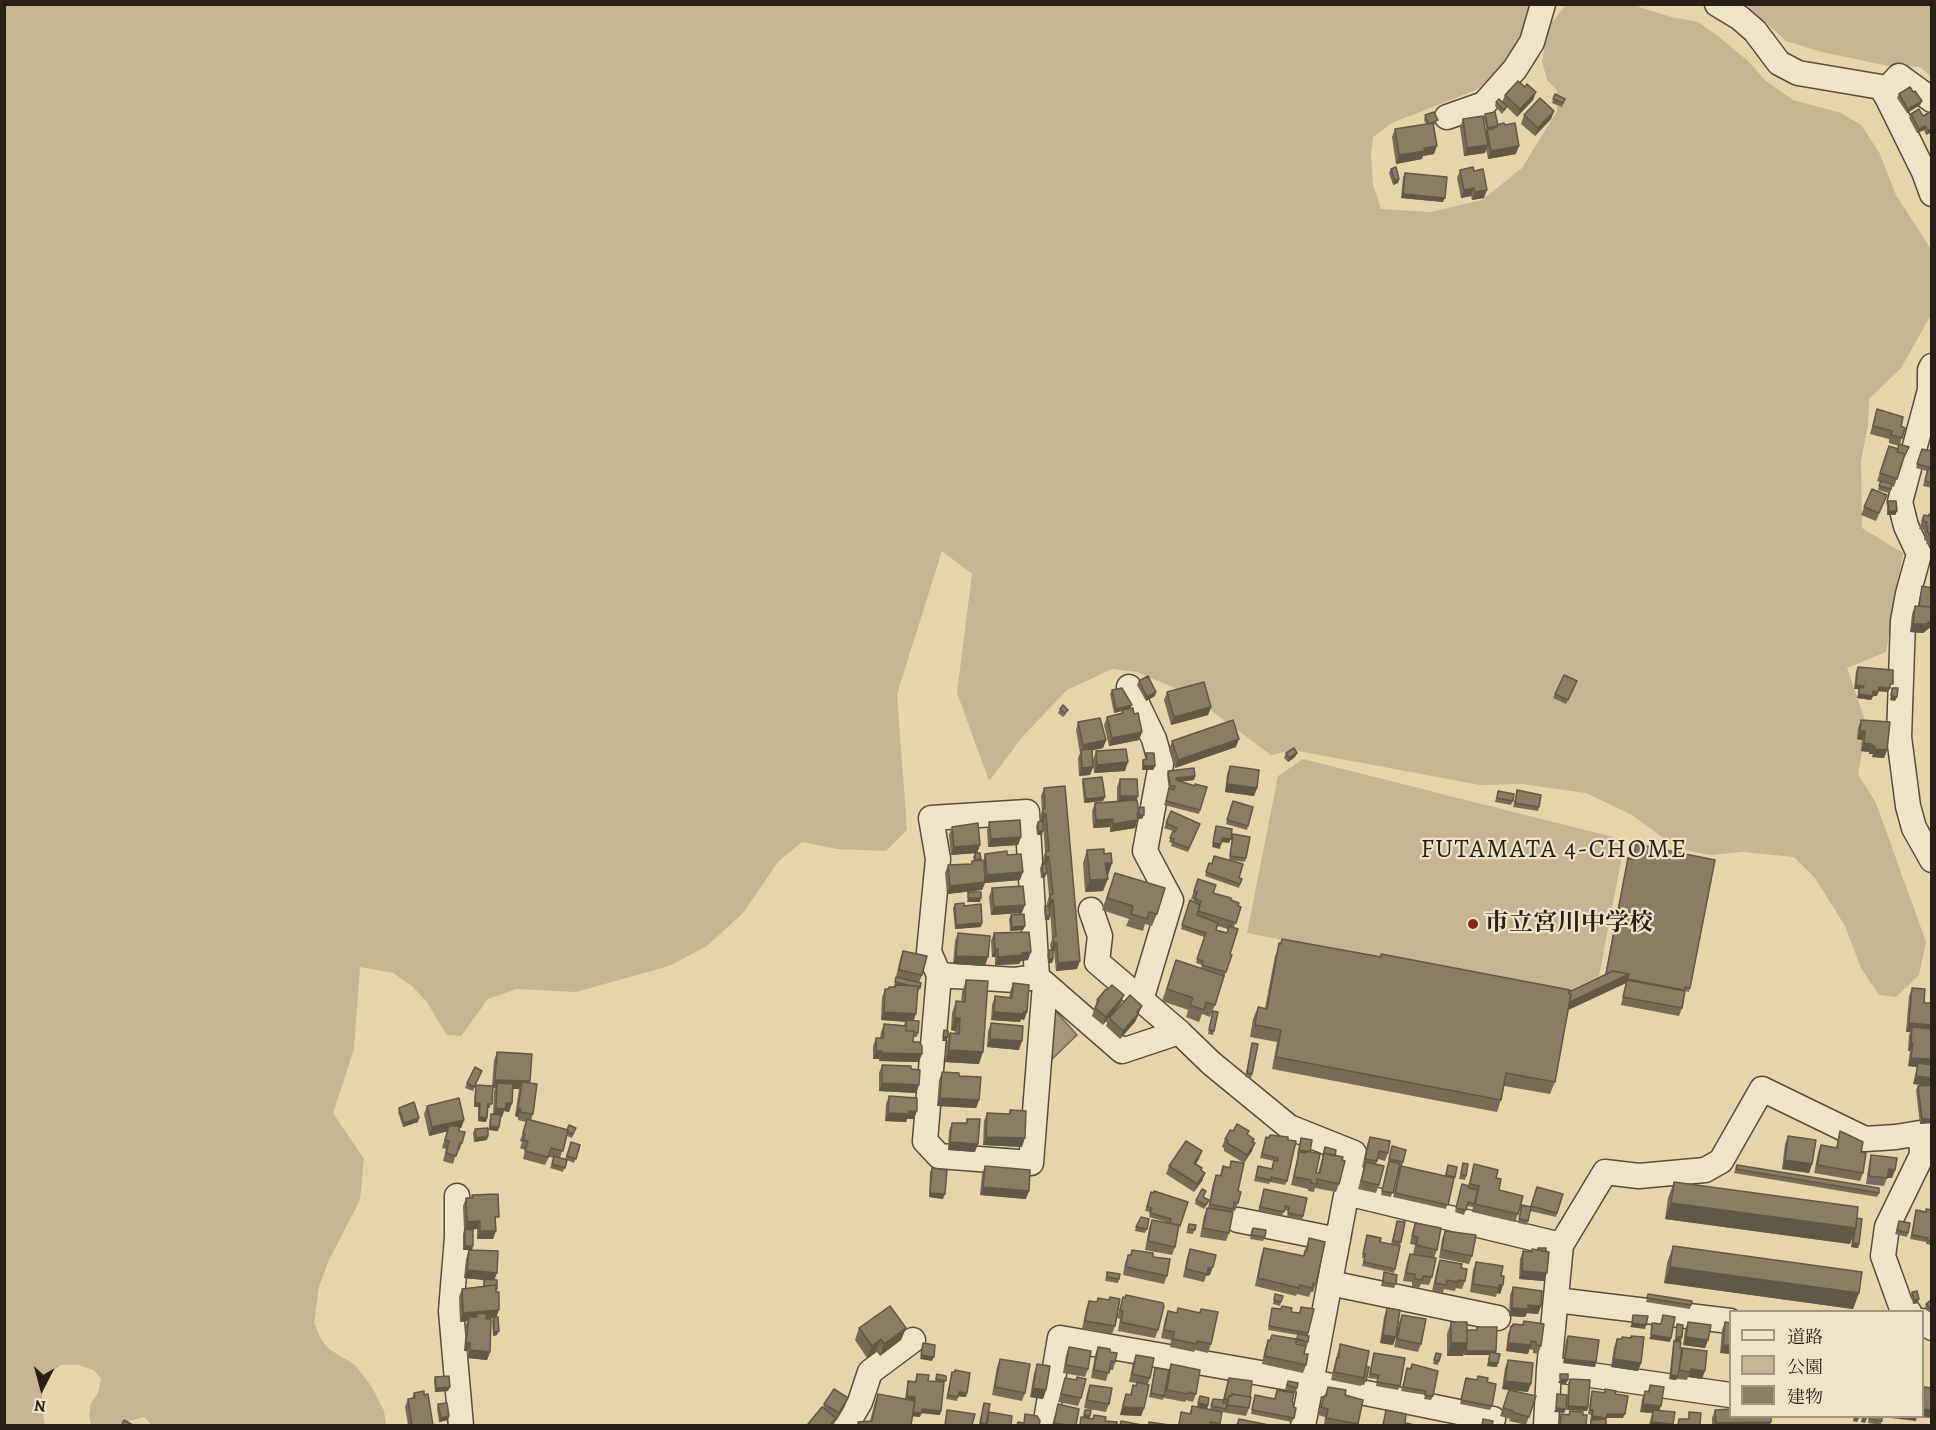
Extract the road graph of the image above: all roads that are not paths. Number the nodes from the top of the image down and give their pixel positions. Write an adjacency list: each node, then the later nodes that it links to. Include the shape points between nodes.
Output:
1 (1544, 4): 5 (street, via 1532,42 1515,69 1484,104)
2 (1717, 4): 3 (street, via 1755,31 1779,63 1798,73 1881,87)
3 (1884, 92): 4 (street, via 1899,76); 6 (street)
4 (1932, 100)
5 (1447, 117)
6 (1932, 194)
7 (1932, 366): 8 (street)
8 (1931, 390): 10 (street, via 1900,502 1919,554 1903,621 1899,737 1908,806 1914,828)
9 (1129, 687): 14 (street, via 1154,739 1161,764 1145,851 1171,900)
10 (1932, 860)
11 (1090, 910): 14 (street, via 1100,936 1097,962)
12 (939, 975): 13 (street); 13 (street, via 929,952 938,859 931,818 1027,812); 13 (street, via 925,1141 939,1156 1031,1163)
13 (1041, 980): 15 (street, via 1122,1051)
14 (1141, 1000): 15 (street)
15 (1179, 1032): 17 (street, via 1289,1127 1354,1154)
16 (1926, 1132): 21 (street, via 1865,1139 1762,1089 1721,1161 1705,1170 1639,1176 1605,1172); 24 (street, via 1922,1155 1887,1227 1883,1256 1900,1306)
17 (1347, 1193): 20 (street); 21 (street)
18 (457, 1196): 32 (street, via 458,1238 451,1311)
19 (1238, 1220): 20 (street)
20 (1338, 1240): 22 (street)
21 (1561, 1245): 23 (street)
22 (1330, 1282): 25 (street); 29 (street)
23 (1556, 1299): 26 (street); 28 (street)
24 (1907, 1310)
25 (1498, 1318)
26 (1729, 1322)
27 (913, 1340): 33 (street, via 870,1372 860,1402)
28 (1549, 1369): 30 (street); 36 (street)
29 (1312, 1382): 31 (street); 34 (street, via 1060,1338); 35 (street)
30 (1729, 1395)
31 (1493, 1419)
32 (461, 1425)
33 (846, 1425)
34 (1045, 1425)
35 (1303, 1425)
36 (1546, 1425)

